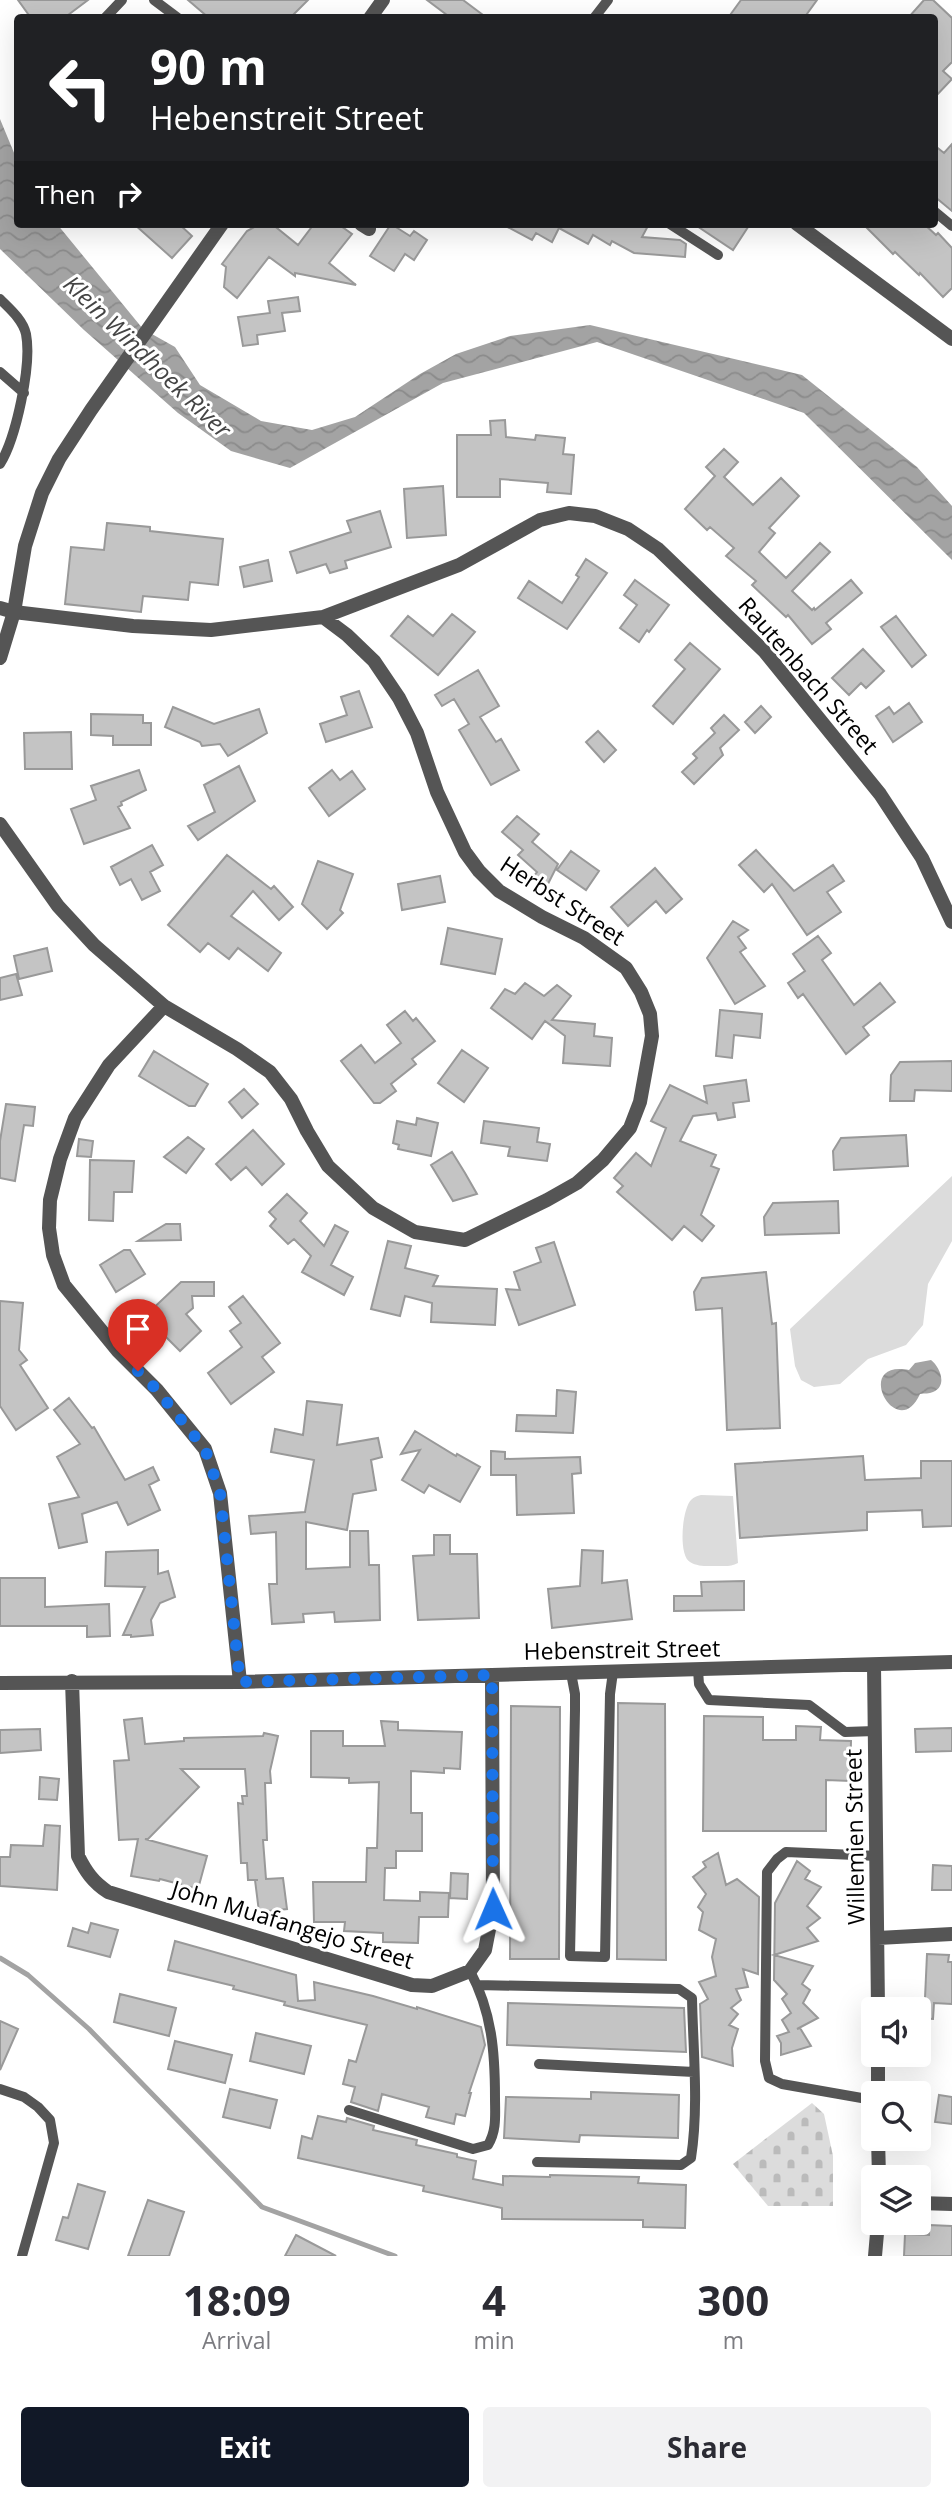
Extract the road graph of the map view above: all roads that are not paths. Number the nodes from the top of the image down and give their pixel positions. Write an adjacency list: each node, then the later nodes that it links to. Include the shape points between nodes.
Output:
1 (122, 0): 4 (lane)
2 (154, 0): 5 (lane)
3 (608, 0): 6 (lane)
4 (109, 14)
5 (173, 14)
6 (597, 14)
7 (938, 214): 8 (lane)
8 (952, 226)
9 (219, 228): 19 (street, via 59,459 42,493)
10 (676, 228): 12 (lane)
11 (802, 228): 14 (street)
12 (718, 255)
13 (0, 299): 16 (lane, via 18,317 26,334)
14 (951, 338)
15 (0, 372): 16 (lane)
16 (24, 393): 17 (lane)
17 (3, 450): 18 (lane)
18 (0, 464)
19 (7, 610): 20 (street, Rautenbach Street, via 133,626 211,630); 21 (street)
20 (323, 617): 23 (street, Rautenbach Street, via 459,565 540,520 569,513 628,528 676,566 765,652 880,794 922,858); 24 (street, Herbst Street, via 374,661 399,698 417,733 437,792 479,871 499,891 584,938 626,968 642,992 652,1036 640,1102 630,1128 577,1183 465,1240 415,1232 373,1208 328,1166 291,1099 270,1072)
21 (0, 658)
22 (0, 824): 24 (street, Herbst Street, via 58,906 94,945)
23 (952, 922)
24 (164, 1006): 32 (street, via 108,1065 75,1118 50,1200 49,1228 64,1285 205,1449 220,1493)
25 (952, 1662): 26 (street, Hebenstreit Street)
26 (874, 1665): 27 (street, Hebenstreit Street); 34 (street, Willemien Street)
27 (698, 1670): 28 (street, Hebenstreit Street); 34 (lane, via 699,1684 709,1700 809,1704 845,1732)
28 (613, 1672): 29 (street, Hebenstreit Street); 29 (lane, via 605,1957 570,1956 575,1710)
29 (571, 1673): 30 (street, Hebenstreit Street)
30 (492, 1675): 32 (street, Hebenstreit Street); 38 (street, via 493,1909 485,1950)
31 (72, 1681): 32 (street, Hebenstreit Street); 33 (street, Hebenstreit Street); 38 (street, John Muafangejo Street, via 78,1856 98,1885 108,1892 412,1985 432,1986)
32 (240, 1682)
33 (0, 1683)
34 (876, 1731): 35 (street, Willemien Street)
35 (878, 1856): 37 (street, Willemien Street); 44 (lane, via 786,1852 766,1872 765,2061 769,2078)
36 (952, 1934): 37 (street)
37 (878, 1938): 40 (street, Willemien Street)
38 (470, 1971): 39 (lane)
39 (477, 1985): 42 (lane, via 679,1989 692,1998); 45 (lane, via 495,2050 495,2133 488,2145 473,2149)
40 (878, 1997)
41 (539, 2064): 42 (lane)
42 (694, 2072): 46 (lane, via 693,2144 691,2158 681,2165)
43 (0, 2089): 50 (lane, via 38,2107 50,2120 54,2143)
44 (861, 2098)
45 (349, 2110)
46 (537, 2162)
47 (931, 2203): 48 (street)
48 (952, 2204)
49 (877, 2235): 51 (street)
50 (22, 2256)
51 (875, 2256)

